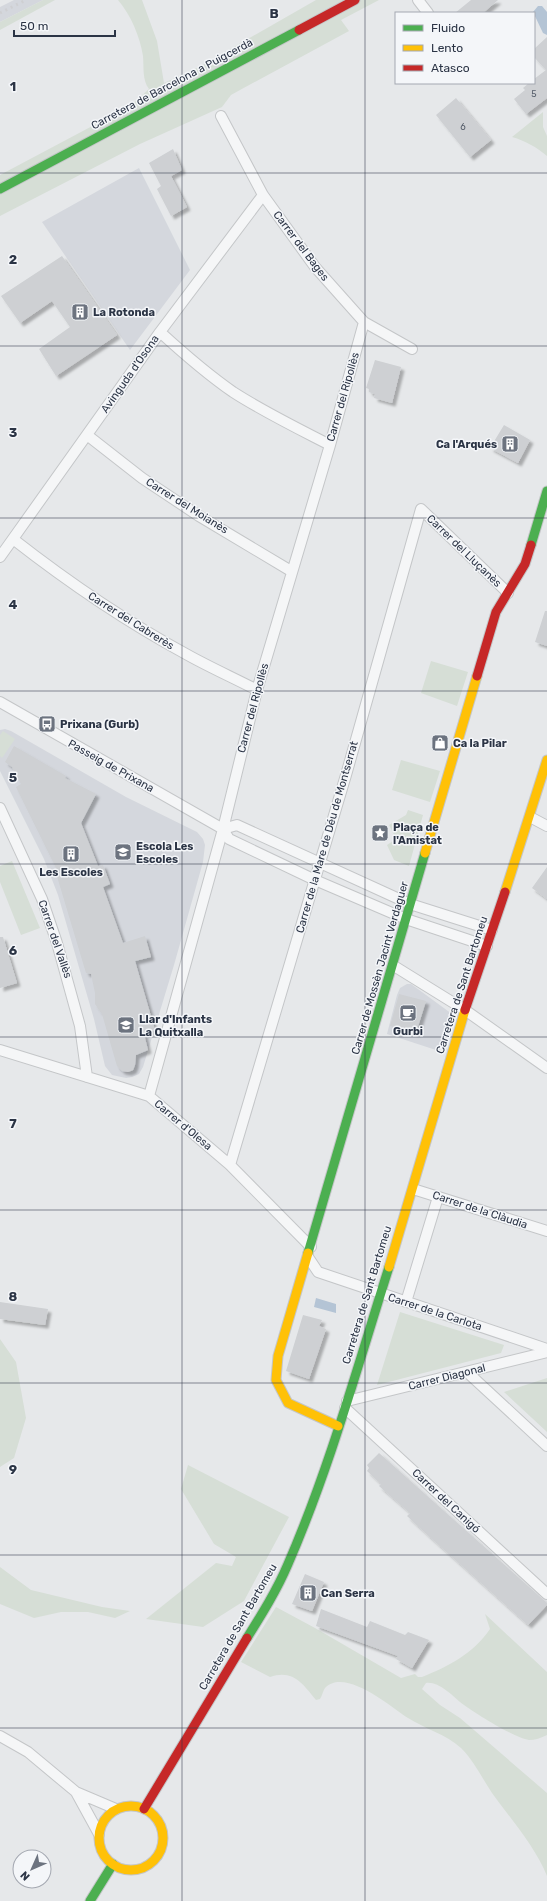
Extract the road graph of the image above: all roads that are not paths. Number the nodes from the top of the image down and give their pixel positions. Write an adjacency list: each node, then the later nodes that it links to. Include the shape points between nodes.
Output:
1 (355, 0): 5 (street, Carretera de Barcelona a Puigcerdà)
2 (418, 0): 3 (street)
3 (427, 12)
4 (221, 116): 6 (street, Carrer del Bages)
5 (0, 189)
6 (263, 195): 7 (street, Carrer del Bages, via 315,267); 8 (street, Avinguda d'Osona)
7 (364, 322): 9 (street, Carrer del Bages); 11 (street, Carrer del Ripollès)
8 (160, 332): 10 (street, Avinguda d'Osona); 11 (street, via 188,358 234,392 282,421)
9 (412, 349)
10 (87, 435): 14 (street, Avinguda d'Osona); 16 (street, Carrer del Moianès, via 142,478 199,516)
11 (330, 445): 16 (street, Carrer del Ripollès)
12 (547, 491): 17 (street, Carrer de Mossèn Jacint Verdaguer, via 525,564)
13 (421, 509): 17 (street, Carrer del Lluçanès); 25 (street, Carrer de la Mare de Déu de Montserrat)
14 (13, 539): 15 (street, Avinguda d'Osona); 18 (street, Carrer del Cabrerès, via 58,574 113,611 186,654)
15 (0, 557)
16 (291, 571): 18 (street, Carrer del Ripollès)
17 (508, 593): 27 (street, Carrer de Mossèn Jacint Verdaguer, via 496,612)
18 (257, 690): 24 (street, Carrer del Ripollès)
19 (0, 702): 24 (street, Passeig de Prixana)
20 (547, 760): 22 (street, Carretera de Sant Bartomeu)
21 (0, 808): 35 (street, Carrer del Vallès, via 42,899 57,943 80,1026)
22 (530, 817): 23 (street); 29 (street, Carretera de Sant Bartomeu)
23 (547, 826)
24 (223, 829): 25 (street, via 237,826); 26 (street, Passeig de Prixana, via 229,839); 36 (street, Carrer del Ripollès)
25 (319, 863): 26 (street, Carrer de la Mare de Déu de Montserrat); 27 (street)
26 (314, 880): 28 (street, Passeig de Prixana); 37 (street, Carrer de la Mare de Déu de Montserrat)
27 (410, 904): 28 (street, Carrer de Mossèn Jacint Verdaguer); 29 (street)
28 (406, 919): 30 (street, Passeig de Prixana); 31 (street, Carrer de Mossèn Jacint Verdaguer)
29 (492, 930): 30 (street, Carretera de Sant Bartomeu)
30 (487, 946): 32 (street, Carretera de Sant Bartomeu)
31 (394, 966): 32 (street); 41 (street, Carrer de Mossèn Jacint Verdaguer)
32 (465, 1010): 34 (street); 38 (street, Carretera de Sant Bartomeu)
33 (0, 1050): 35 (street, Carrer d'Olesa)
34 (547, 1068)
35 (87, 1077): 36 (street, Carrer d'Olesa)
36 (149, 1096): 37 (street, Carrer d'Olesa)
37 (230, 1165): 41 (street, Carrer d'Olesa)
38 (413, 1189): 39 (street, Carrer de la Clàudia); 42 (street, Carretera de Sant Bartomeu)
39 (438, 1197): 40 (street, Carrer de la Clàudia); 43 (street)
40 (547, 1232)
41 (310, 1252): 42 (street, Carrer de la Carlota, via 318,1272); 48 (street, Carrer de Mossèn Jacint Verdaguer, via 278,1356 276,1380 288,1403)
42 (380, 1294): 43 (street, Carrer de la Carlota); 47 (street, Carretera de Sant Bartomeu)
43 (406, 1302): 44 (street, Carrer de la Carlota)
44 (547, 1349)
45 (547, 1352): 46 (street, Carrer Diagonal)
46 (467, 1372): 47 (street, Carrer Diagonal); 49 (street)
47 (346, 1405): 48 (street, Carretera de Sant Bartomeu); 50 (street, Carrer del Canigó)
48 (338, 1426): 54 (street, Carretera de Sant Bartomeu, via 288,1565 265,1609)
49 (547, 1446)
50 (547, 1594)
51 (0, 1736): 52 (street, via 28,1752)
52 (76, 1792): 53 (street); 55 (street)
53 (116, 1809): 54 (street, via 130,1806); 55 (street, via 105,1819)
54 (144, 1809): 56 (street, via 151,1812 160,1824 163,1839 159,1854 149,1865 134,1870)
55 (99, 1834): 56 (street, via 102,1851)
56 (113, 1864): 57 (street)
57 (90, 1901)

